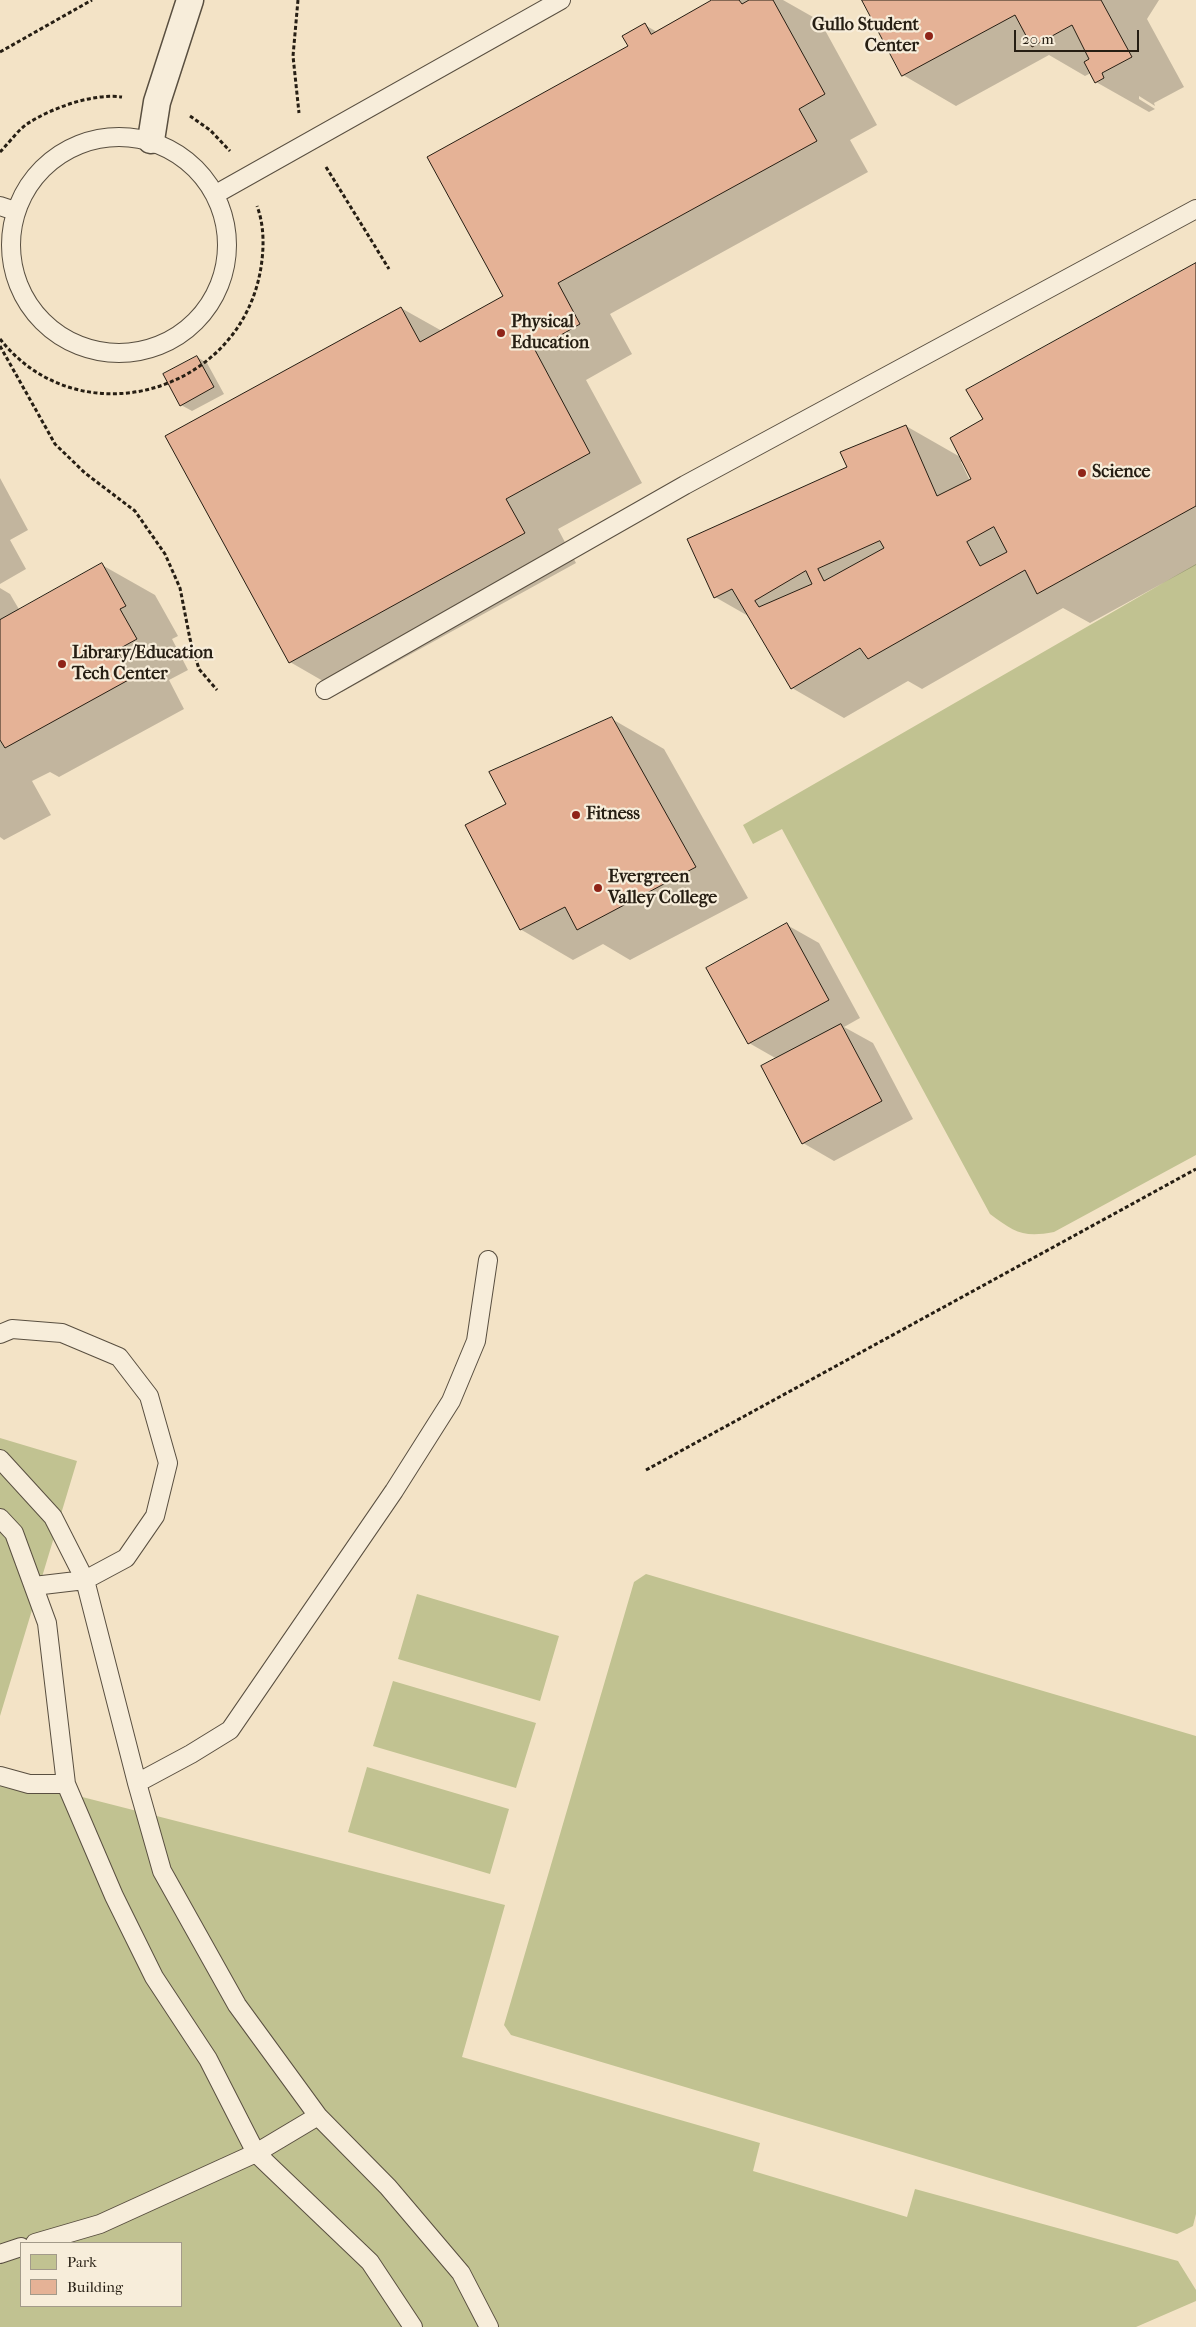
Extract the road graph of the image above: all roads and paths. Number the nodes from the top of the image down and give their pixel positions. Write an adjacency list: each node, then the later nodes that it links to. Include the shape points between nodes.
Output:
1 (92, 0): 4 (path)
2 (190, 0): 5 (street)
3 (561, 0): 8 (lane)
4 (0, 52)
5 (157, 102): 6 (street); 7 (path, via 112,95 68,104 27,124); 8 (path, via 185,113 210,130 231,151)
6 (151, 140): 9 (lane, via 189,160); 10 (lane, via 117,136 84,141 54,157)
7 (0, 152)
8 (247, 176): 9 (lane); 12 (path, via 260,214 264,253 256,292 237,330 208,361 172,383 155,388 130,394 88,392 48,379 13,355)
9 (216, 194): 10 (lane, via 227,231 225,270 209,306 183,334 147,351 108,354 70,344 39,321 18,288 10,250)
10 (8, 209)
11 (1196, 209): 15 (lane, via 685,485)
12 (0, 339)
13 (0, 346): 14 (path, via 55,444 134,511 165,554 180,588 199,668)
14 (217, 690)
15 (324, 690)
16 (1196, 1169): 20 (path)
17 (488, 1260): 25 (lane, via 476,1342 451,1401 394,1491 230,1730)
18 (0, 1334): 22 (lane, via 12,1329 62,1333 119,1357 149,1396 168,1463 155,1516 126,1558)
19 (0, 1460): 22 (lane, via 53,1517)
20 (646, 1470)
21 (0, 1518): 23 (lane, via 14,1533)
22 (85, 1580): 23 (lane); 25 (lane)
23 (34, 1586): 26 (lane, via 47,1623)
24 (0, 1776): 26 (lane, via 29,1784)
25 (136, 1782): 27 (lane, via 162,1871 237,2005)
26 (66, 1784): 28 (lane, via 114,1896 154,1977 208,2060)
27 (318, 2116): 28 (lane); 33 (lane, via 388,2187 461,2273)
28 (256, 2153): 29 (lane, via 100,2224); 32 (lane, via 370,2262)
29 (38, 2242)
30 (20, 2248): 31 (lane)
31 (0, 2254)
32 (413, 2327)
33 (489, 2327)

